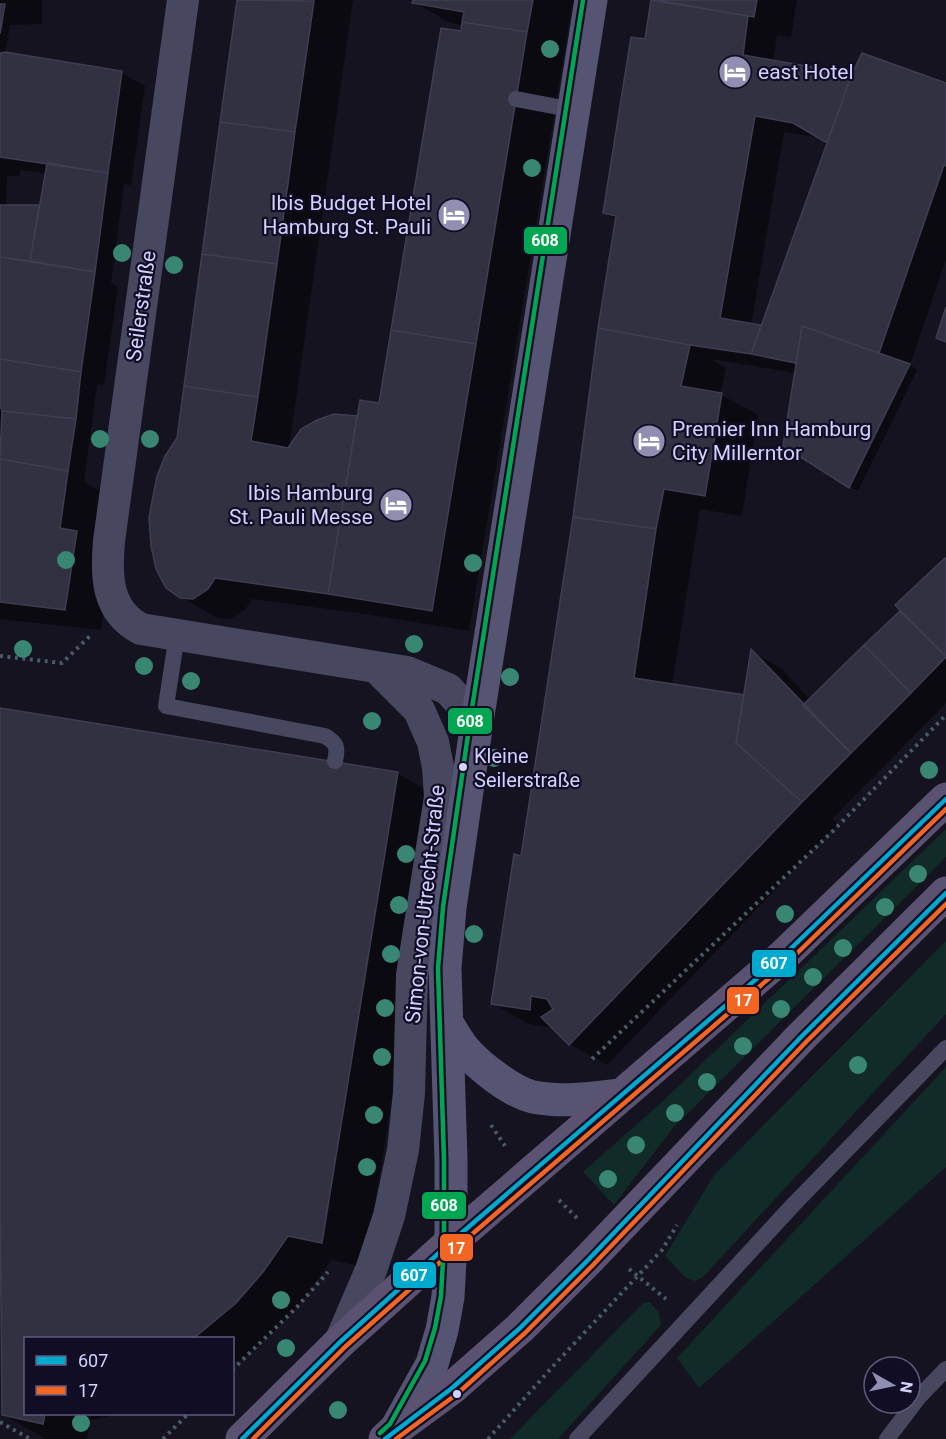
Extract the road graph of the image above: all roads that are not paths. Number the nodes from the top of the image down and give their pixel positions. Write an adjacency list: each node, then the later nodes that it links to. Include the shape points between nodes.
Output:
1 (183, 0): 5 (street, Seilerstraße, via 107,565 113,600 131,624)
2 (591, 0): 4 (main road, Simon-von-Utrecht-Straße)
3 (516, 99): 4 (lane)
4 (574, 110): 7 (main road, Simon-von-Utrecht-Straße)
5 (177, 635): 6 (street); 8 (lane, via 166,706 325,736 337,748)
6 (376, 667): 7 (street, via 406,672 448,689); 15 (street, Simon-von-Utrecht-Straße, via 419,710 433,742 440,797 412,975 409,1093 403,1150 389,1216)
7 (477, 722): 11 (main road, Simon-von-Utrecht-Straße, via 450,908 445,968)
8 (335, 760)
9 (946, 799): 13 (main road, via 783,956)
10 (946, 893): 17 (main road, via 520,1328 452,1388)
11 (447, 1023): 13 (main road, via 465,1050 486,1069 531,1096 574,1100); 14 (main road, Simon-von-Utrecht-Straße)
12 (946, 1048): 19 (lane, via 794,1204)
13 (621, 1095): 14 (main road)
14 (451, 1242): 15 (main road); 17 (main road, Simon-von-Utrecht-Straße, via 448,1298 432,1364)
15 (340, 1342): 18 (main road)
16 (946, 1369): 20 (lane)
17 (390, 1434)
18 (242, 1439)
19 (577, 1439)
20 (887, 1439)

